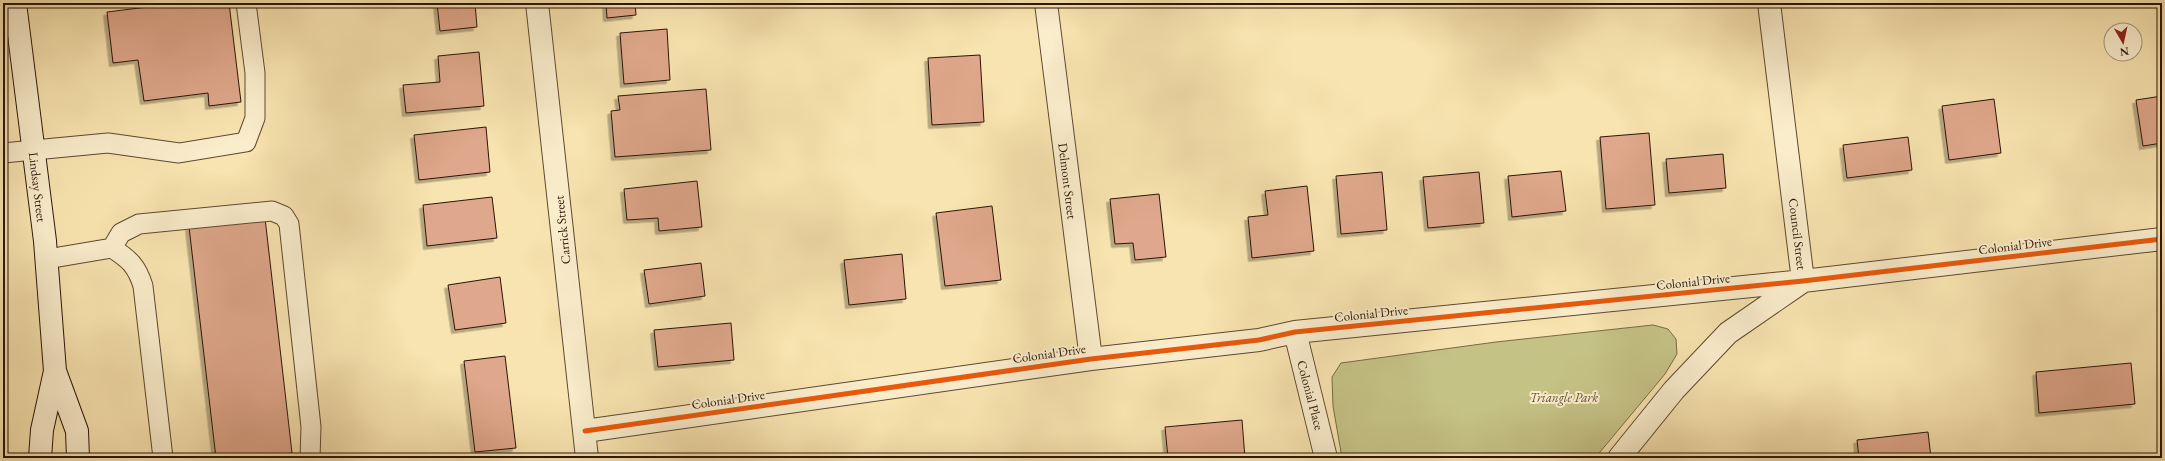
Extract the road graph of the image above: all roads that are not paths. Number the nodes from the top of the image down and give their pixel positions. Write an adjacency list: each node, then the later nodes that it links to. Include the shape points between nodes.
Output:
1 (15, 3): 6 (street, Lindsay Street)
2 (246, 3): 6 (lane, via 255,73 255,118 246,142 179,153 108,143)
3 (537, 3): 15 (street, Carrick Street)
4 (1046, 3): 13 (street, Delmont Street)
5 (1769, 3): 11 (street, Council Street)
6 (34, 149): 7 (lane); 10 (street, Lindsay Street)
7 (3, 153)
8 (2162, 239): 11 (street, Colonial Drive)
9 (112, 248): 10 (lane); 18 (lane, via 138,271 143,286); 19 (lane, via 121,233 139,224 272,211 284,216 289,224 311,427)
10 (47, 259): 14 (street, Lindsay Street)
11 (1803, 281): 12 (street, Colonial Drive); 22 (street, Council Street, via 1728,333 1674,390)
12 (1294, 332): 13 (street, Colonial Drive, via 1258,340); 21 (street, Colonial Place)
13 (1091, 358): 15 (street, Colonial Drive)
14 (55, 371): 16 (street, Lindsay Street, via 42,430); 17 (street, Lindsay Street, via 77,431)
15 (585, 430): 20 (street, Carrick Street)
16 (40, 458)
17 (78, 458)
18 (163, 458)
19 (310, 458)
20 (587, 458)
21 (1326, 458)
22 (1619, 458)

